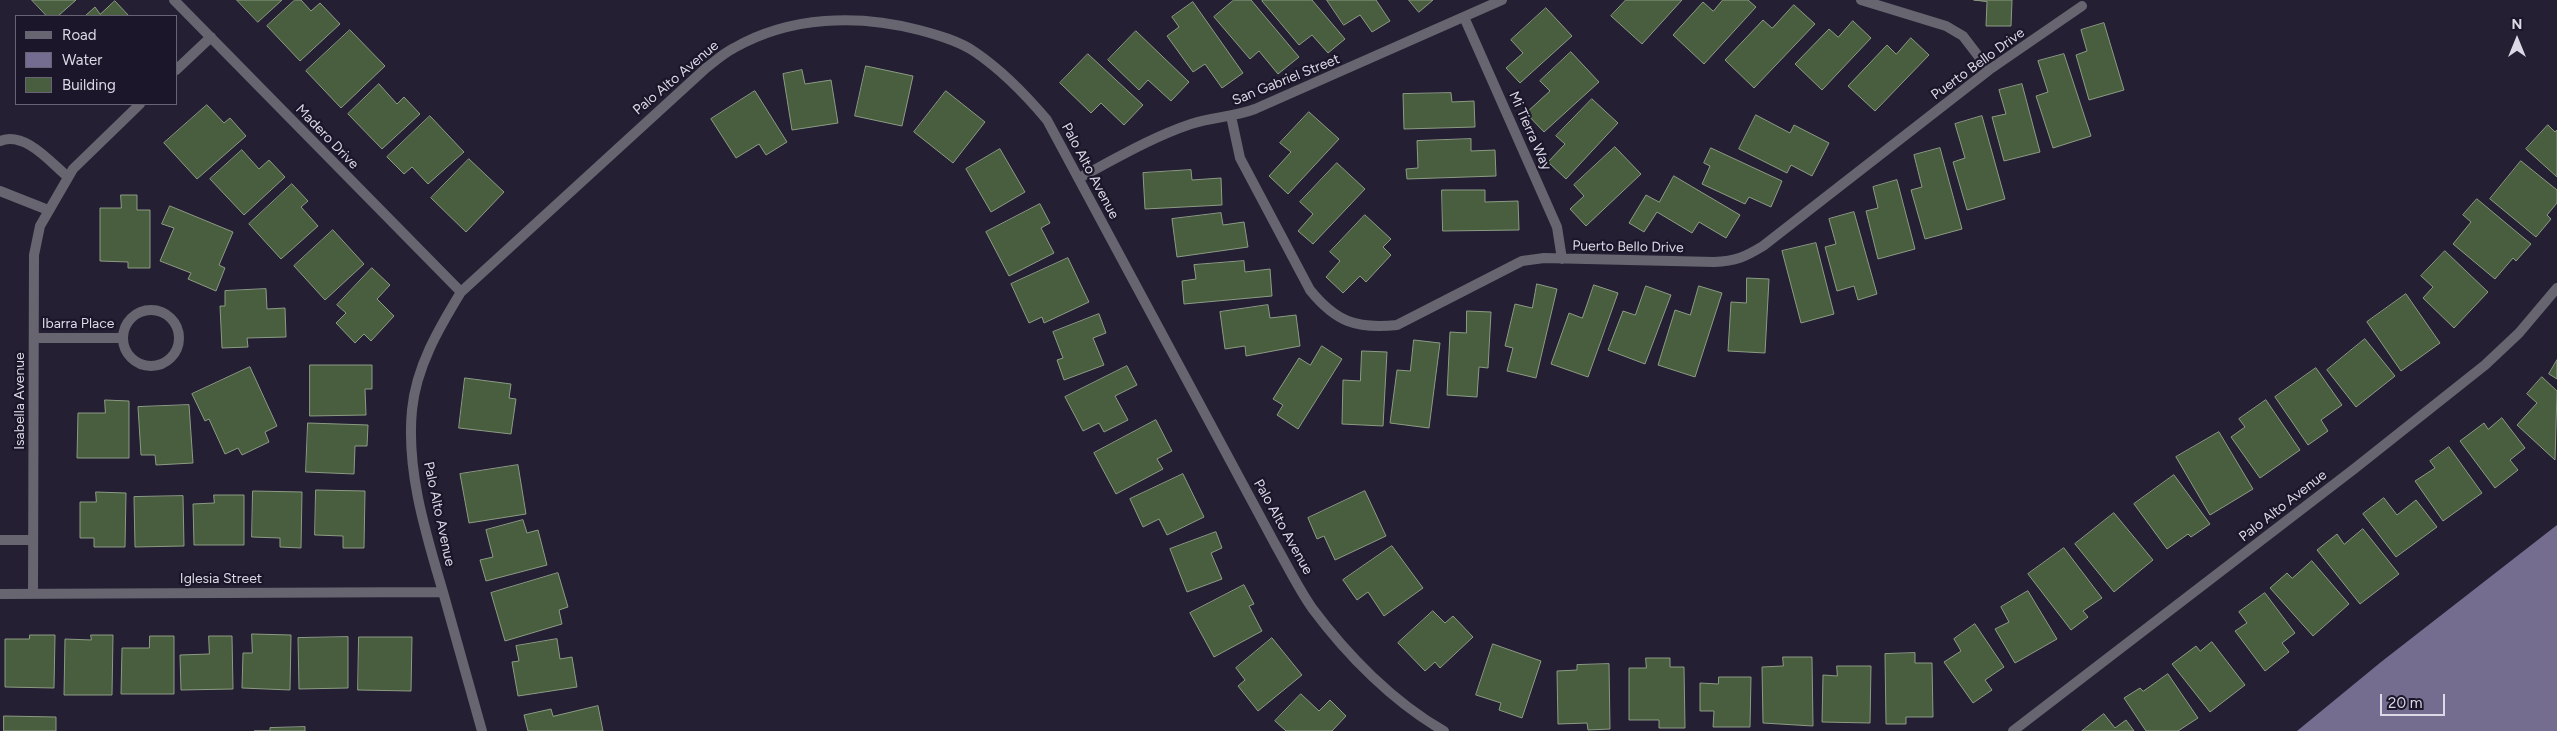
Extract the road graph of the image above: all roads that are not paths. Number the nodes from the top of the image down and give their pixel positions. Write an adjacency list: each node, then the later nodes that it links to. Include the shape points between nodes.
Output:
1 (174, 0): 6 (street, Madero Drive)
2 (1502, 0): 5 (street, San Gabriel Street)
3 (1861, 0): 8 (street, via 1946,26 1963,36)
4 (2082, 6): 8 (street, Puerto Bello Drive)
5 (1464, 17): 10 (street, San Gabriel Street, via 1306,88); 16 (street, Mi Tierra Way, via 1557,227)
6 (211, 38): 7 (street); 18 (street, Madero Drive)
7 (178, 68)
8 (1989, 70): 16 (street, Puerto Bello Drive, via 1747,256 1734,261 1714,262)
9 (139, 105): 12 (street, Isabella Avenue, via 94,147)
10 (1231, 116): 13 (street, San Gabriel Street, via 1167,133); 16 (street, Puerto Bello Drive, via 1240,158 1256,192 1310,290 1338,317 1358,325 1397,324 1522,261)
11 (0, 141): 12 (street, via 18,139)
12 (68, 177): 15 (street, Isabella Avenue)
13 (1079, 178): 18 (street, Palo Alto Avenue, via 1047,120 1025,94 974,51 939,35 898,24 860,20 816,21 771,32 741,45 706,68); 27 (street, Palo Alto Avenue, via 1311,607 1340,641 1416,714)
14 (0, 191): 15 (street)
15 (48, 210): 19 (street, Isabella Avenue, via 40,226 34,255)
16 (1562, 259)
17 (2557, 288): 28 (street, Palo Alto Avenue, via 2519,333 2485,365)
18 (461, 292): 23 (street, Palo Alto Avenue, via 439,328 422,366 412,410 412,451 418,495)
19 (34, 338): 20 (street, Ibarra Place); 22 (street, Isabella Avenue)
20 (123, 338): 20 (street, Ibarra Place, via 126,326 134,316 145,311 158,311 169,316 179,338 169,360 157,366 134,360 126,350)
21 (0, 540): 22 (street)
22 (34, 540): 24 (street, Isabella Avenue)
23 (443, 592): 24 (street, Iglesia Street); 26 (street, Palo Alto Avenue)
24 (33, 593): 25 (street, Iglesia Street)
25 (0, 594)
26 (482, 731)
27 (1444, 731)
28 (2013, 731)

